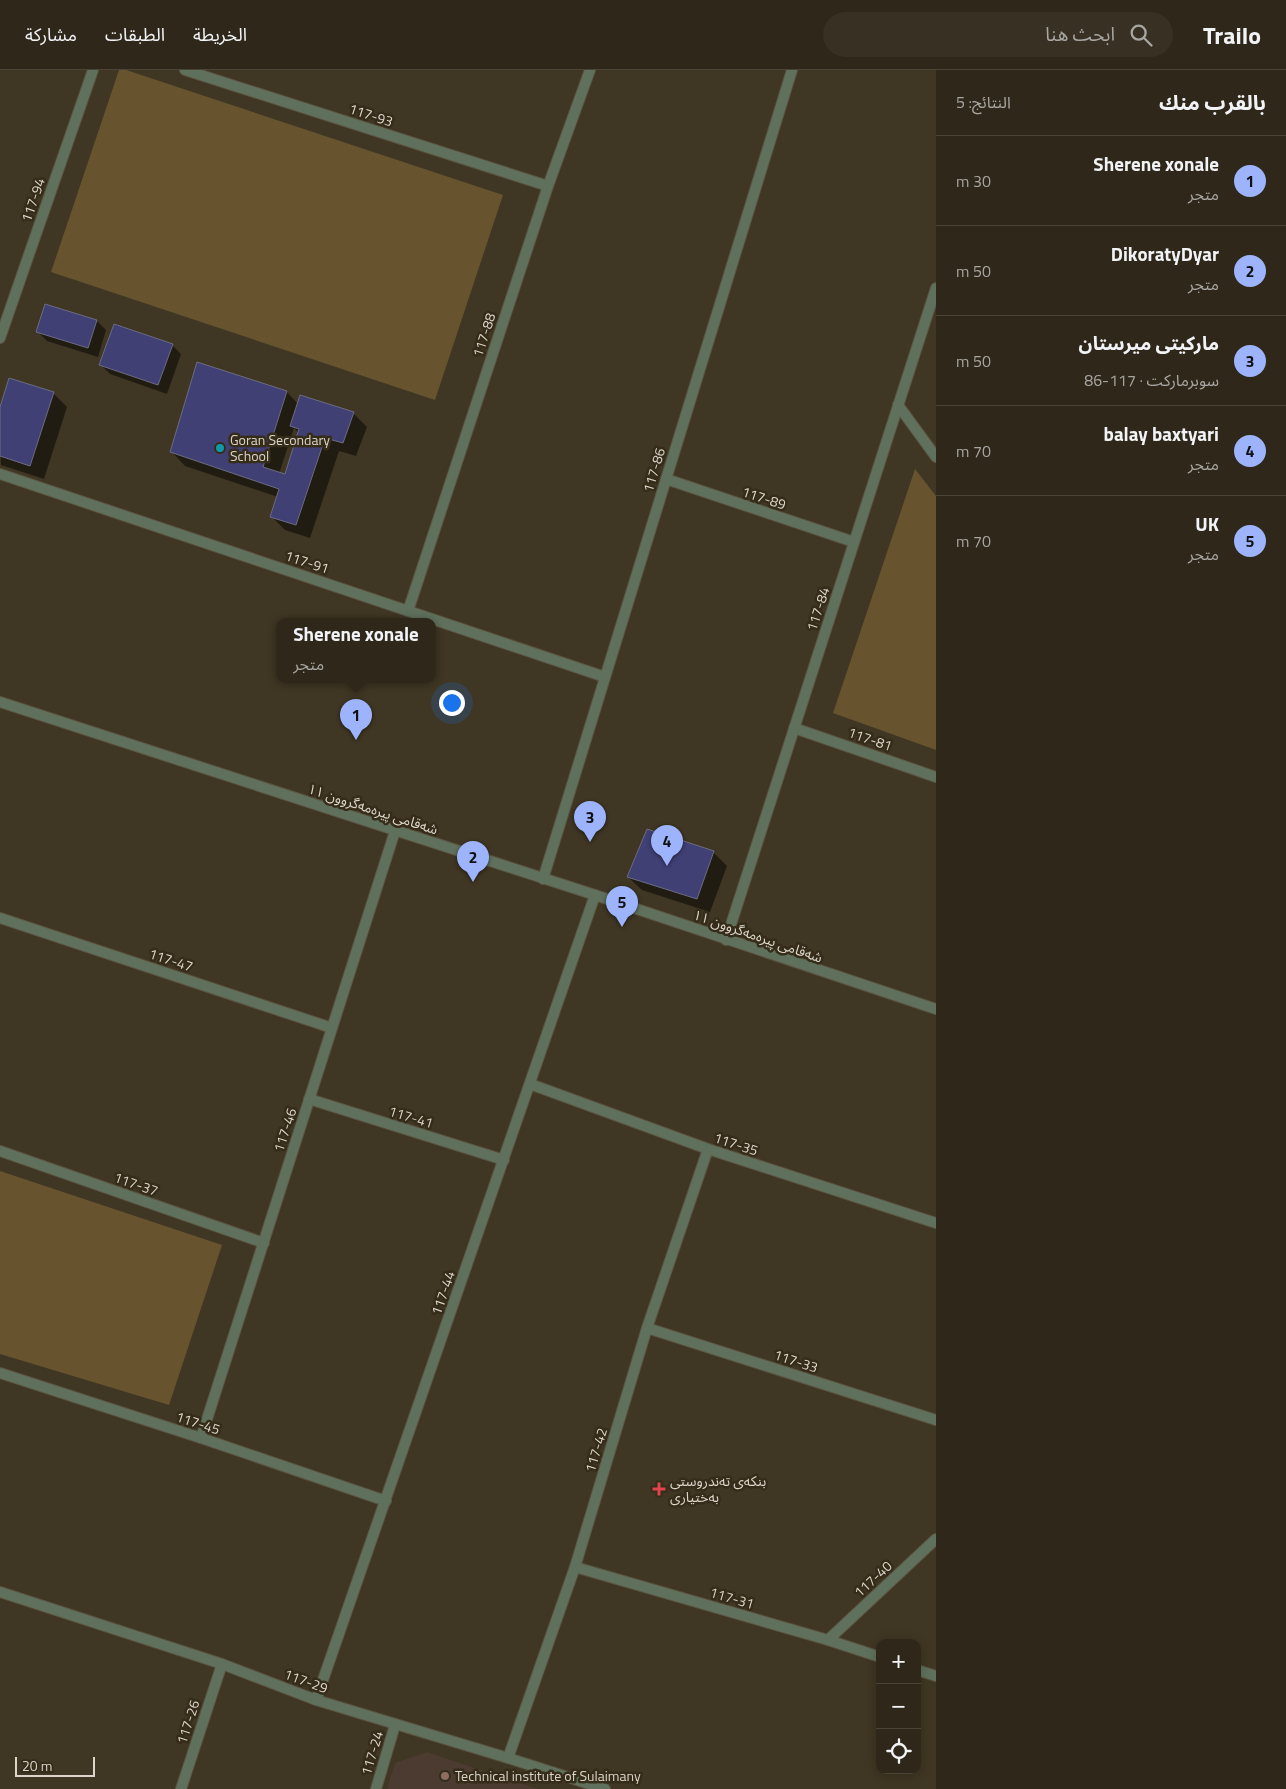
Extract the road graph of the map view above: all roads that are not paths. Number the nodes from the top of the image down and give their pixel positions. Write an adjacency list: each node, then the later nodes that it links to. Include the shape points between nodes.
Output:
1 (92, 70): 7 (street, 117-94)
2 (185, 70): 5 (street, 117-93)
3 (590, 70): 5 (street, 117-88)
4 (792, 70): 11 (street, 117-86)
5 (548, 186): 13 (street, 117-88)
6 (936, 288): 8 (street, 117-84)
7 (0, 338)
8 (898, 405): 9 (street); 12 (street, 117-84)
9 (936, 456)
10 (0, 474): 13 (street, 117-91)
11 (666, 479): 12 (street, 117-89); 16 (street, 117-86)
12 (854, 542): 18 (street, 117-84)
13 (408, 610): 14 (street, 117-91)
14 (432, 618)
15 (436, 620): 16 (street, 117-91)
16 (605, 677): 21 (street, 117-86)
17 (0, 702): 20 (street, شەقامی پیرەمەگروون ١١)
18 (794, 728): 19 (street, 117-81); 24 (street, 117-84)
19 (936, 777)
20 (395, 831): 21 (street, شەقامی پیرەمەگروون ١١); 26 (street, 117-46)
21 (543, 879): 22 (street, شەقامی پیرەمەگروون ١١)
22 (595, 895): 24 (street, شەقامی پیرەمەگروون ١١); 27 (street, 117-44)
23 (0, 918): 26 (street, 117-47)
24 (726, 940): 25 (street, شەقامی پیرەمەگروون ١١)
25 (936, 1010)
26 (332, 1028): 28 (street, 117-46)
27 (530, 1084): 29 (street, 117-35); 31 (street, 117-44)
28 (309, 1099): 31 (street, 117-41); 33 (street, 117-46)
29 (708, 1150): 32 (street, 117-35); 34 (street, 117-42)
30 (0, 1151): 33 (street, 117-37)
31 (504, 1160): 38 (street, 117-44)
32 (936, 1223)
33 (264, 1242): 37 (street, 117-46)
34 (647, 1328): 36 (street, 117-33); 40 (street, 117-42)
35 (0, 1373): 37 (street, 117-45)
36 (936, 1420)
37 (201, 1438): 38 (street, 117-45)
38 (386, 1501): 47 (street, 117-44)
39 (936, 1540): 42 (street, 117-40)
40 (575, 1567): 42 (street, 117-31); 49 (street, 117-42)
41 (0, 1592): 44 (street, 117-29)
42 (828, 1640): 43 (street, 117-31)
43 (876, 1656)
44 (222, 1664): 47 (street, 117-29); 50 (street, 117-26)
45 (921, 1671): 46 (street)
46 (936, 1676)
47 (316, 1700): 48 (street, 117-29)
48 (395, 1725): 49 (street, 117-29); 51 (street, 117-24)
49 (508, 1758): 52 (street, 117-29)
50 (181, 1789)
51 (376, 1789)
52 (605, 1789)

